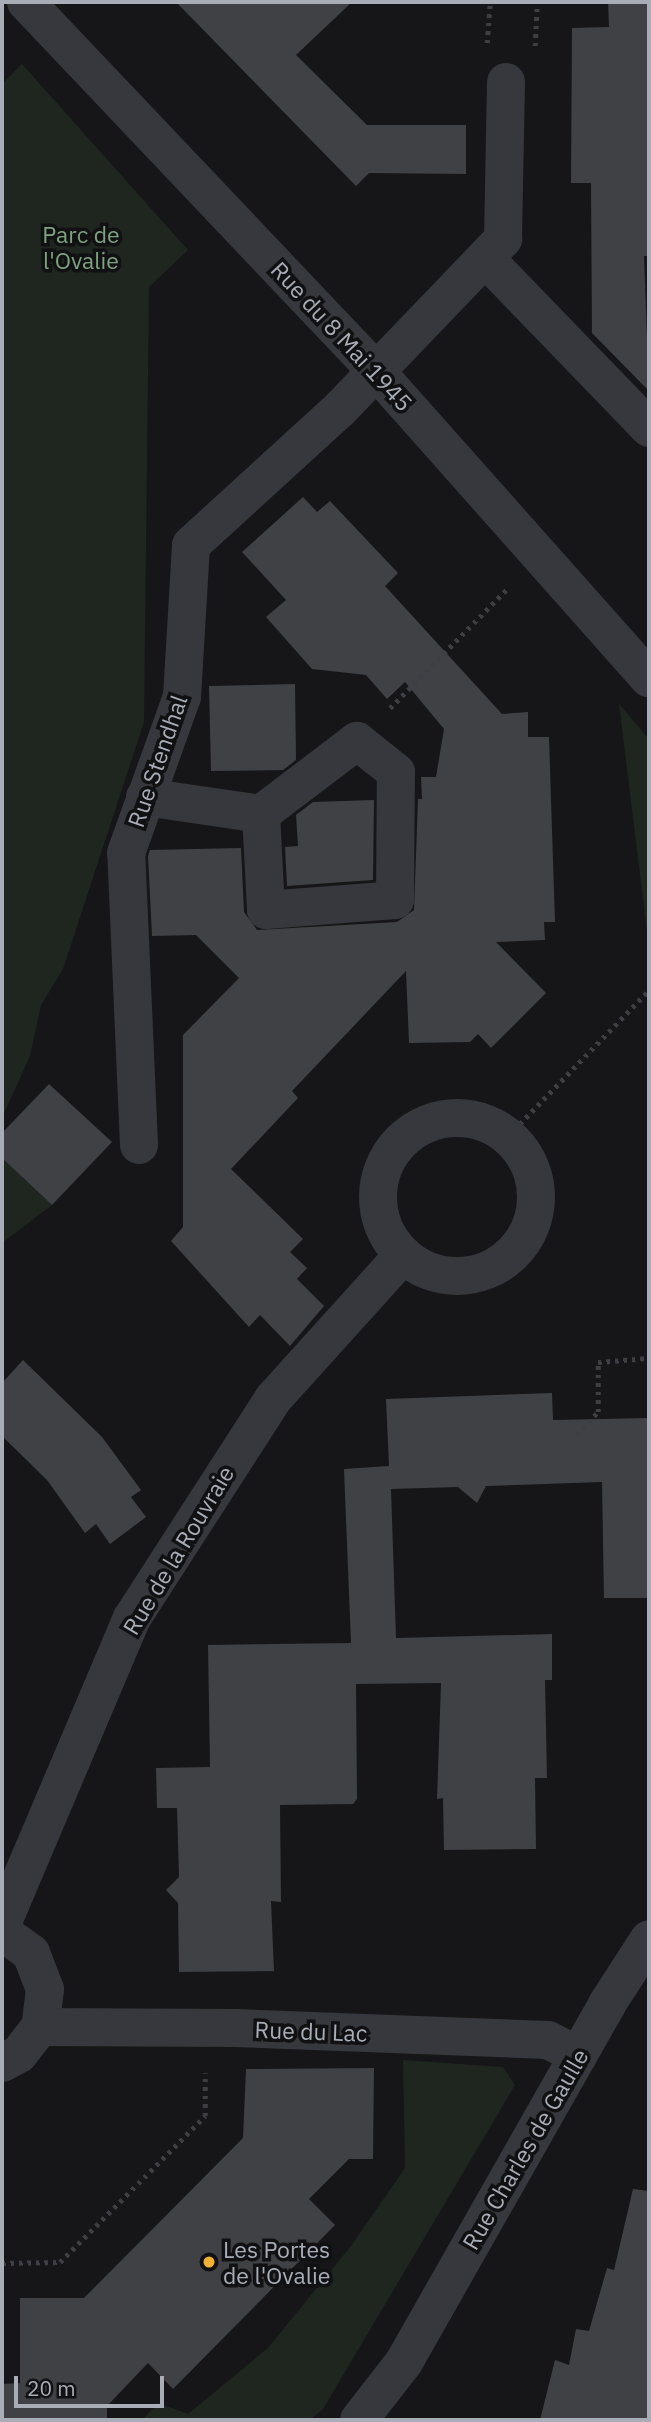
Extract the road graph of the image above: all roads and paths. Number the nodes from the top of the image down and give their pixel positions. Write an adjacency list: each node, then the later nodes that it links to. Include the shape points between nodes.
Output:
1 (26, 2): 4 (street, Rue du 8 Mai 1945)
2 (506, 82): 3 (street, Rue Stendhal, via 503,239)
3 (485, 259): 4 (street, Rue Stendhal); 5 (street)
4 (376, 371): 6 (street, Rue du 8 Mai 1945); 9 (street, Rue Stendhal, via 191,545 182,697)
5 (649, 428)
6 (539, 558): 7 (street, Rue du 8 Mai 1945); 8 (path)
7 (649, 678)
8 (357, 741): 10 (street); 10 (street, via 396,772 396,900 266,910)
9 (145, 797): 10 (street); 13 (street, Rue Stendhal, via 126,853)
10 (261, 814)
11 (649, 990): 12 (path)
12 (508, 1136): 14 (street, via 485,1122 458,1117 431,1121 407,1134 388,1155 379,1180 377,1207 386,1233); 14 (street, via 532,1172 536,1194 533,1220 521,1244 502,1263 477,1273 451,1276 425,1270)
13 (139, 1145)
14 (403, 1255): 17 (street, Rue de la Rouvraie, via 273,1399 132,1618)
15 (649, 1358): 16 (path, via 598,1362 598,1412)
16 (577, 1435)
17 (2, 1923)
18 (2, 1932): 20 (street, via 31,1953 45,1989)
19 (649, 1939): 22 (street, Rue Charles de Gaulle)
20 (40, 2027): 21 (street, Rue du Lac); 23 (street, via 19,2054)
21 (206, 2028): 22 (street, Rue du Lac, via 548,2040); 24 (path, via 205,2116 60,2262)
22 (578, 2055): 25 (street, Rue Charles de Gaulle)
23 (2, 2063)
24 (2, 2263)
25 (404, 2362): 26 (street, Rue Charles de Gaulle); 27 (street, Rue Charles de Gaulle)
26 (359, 2420)
27 (389, 2420)

